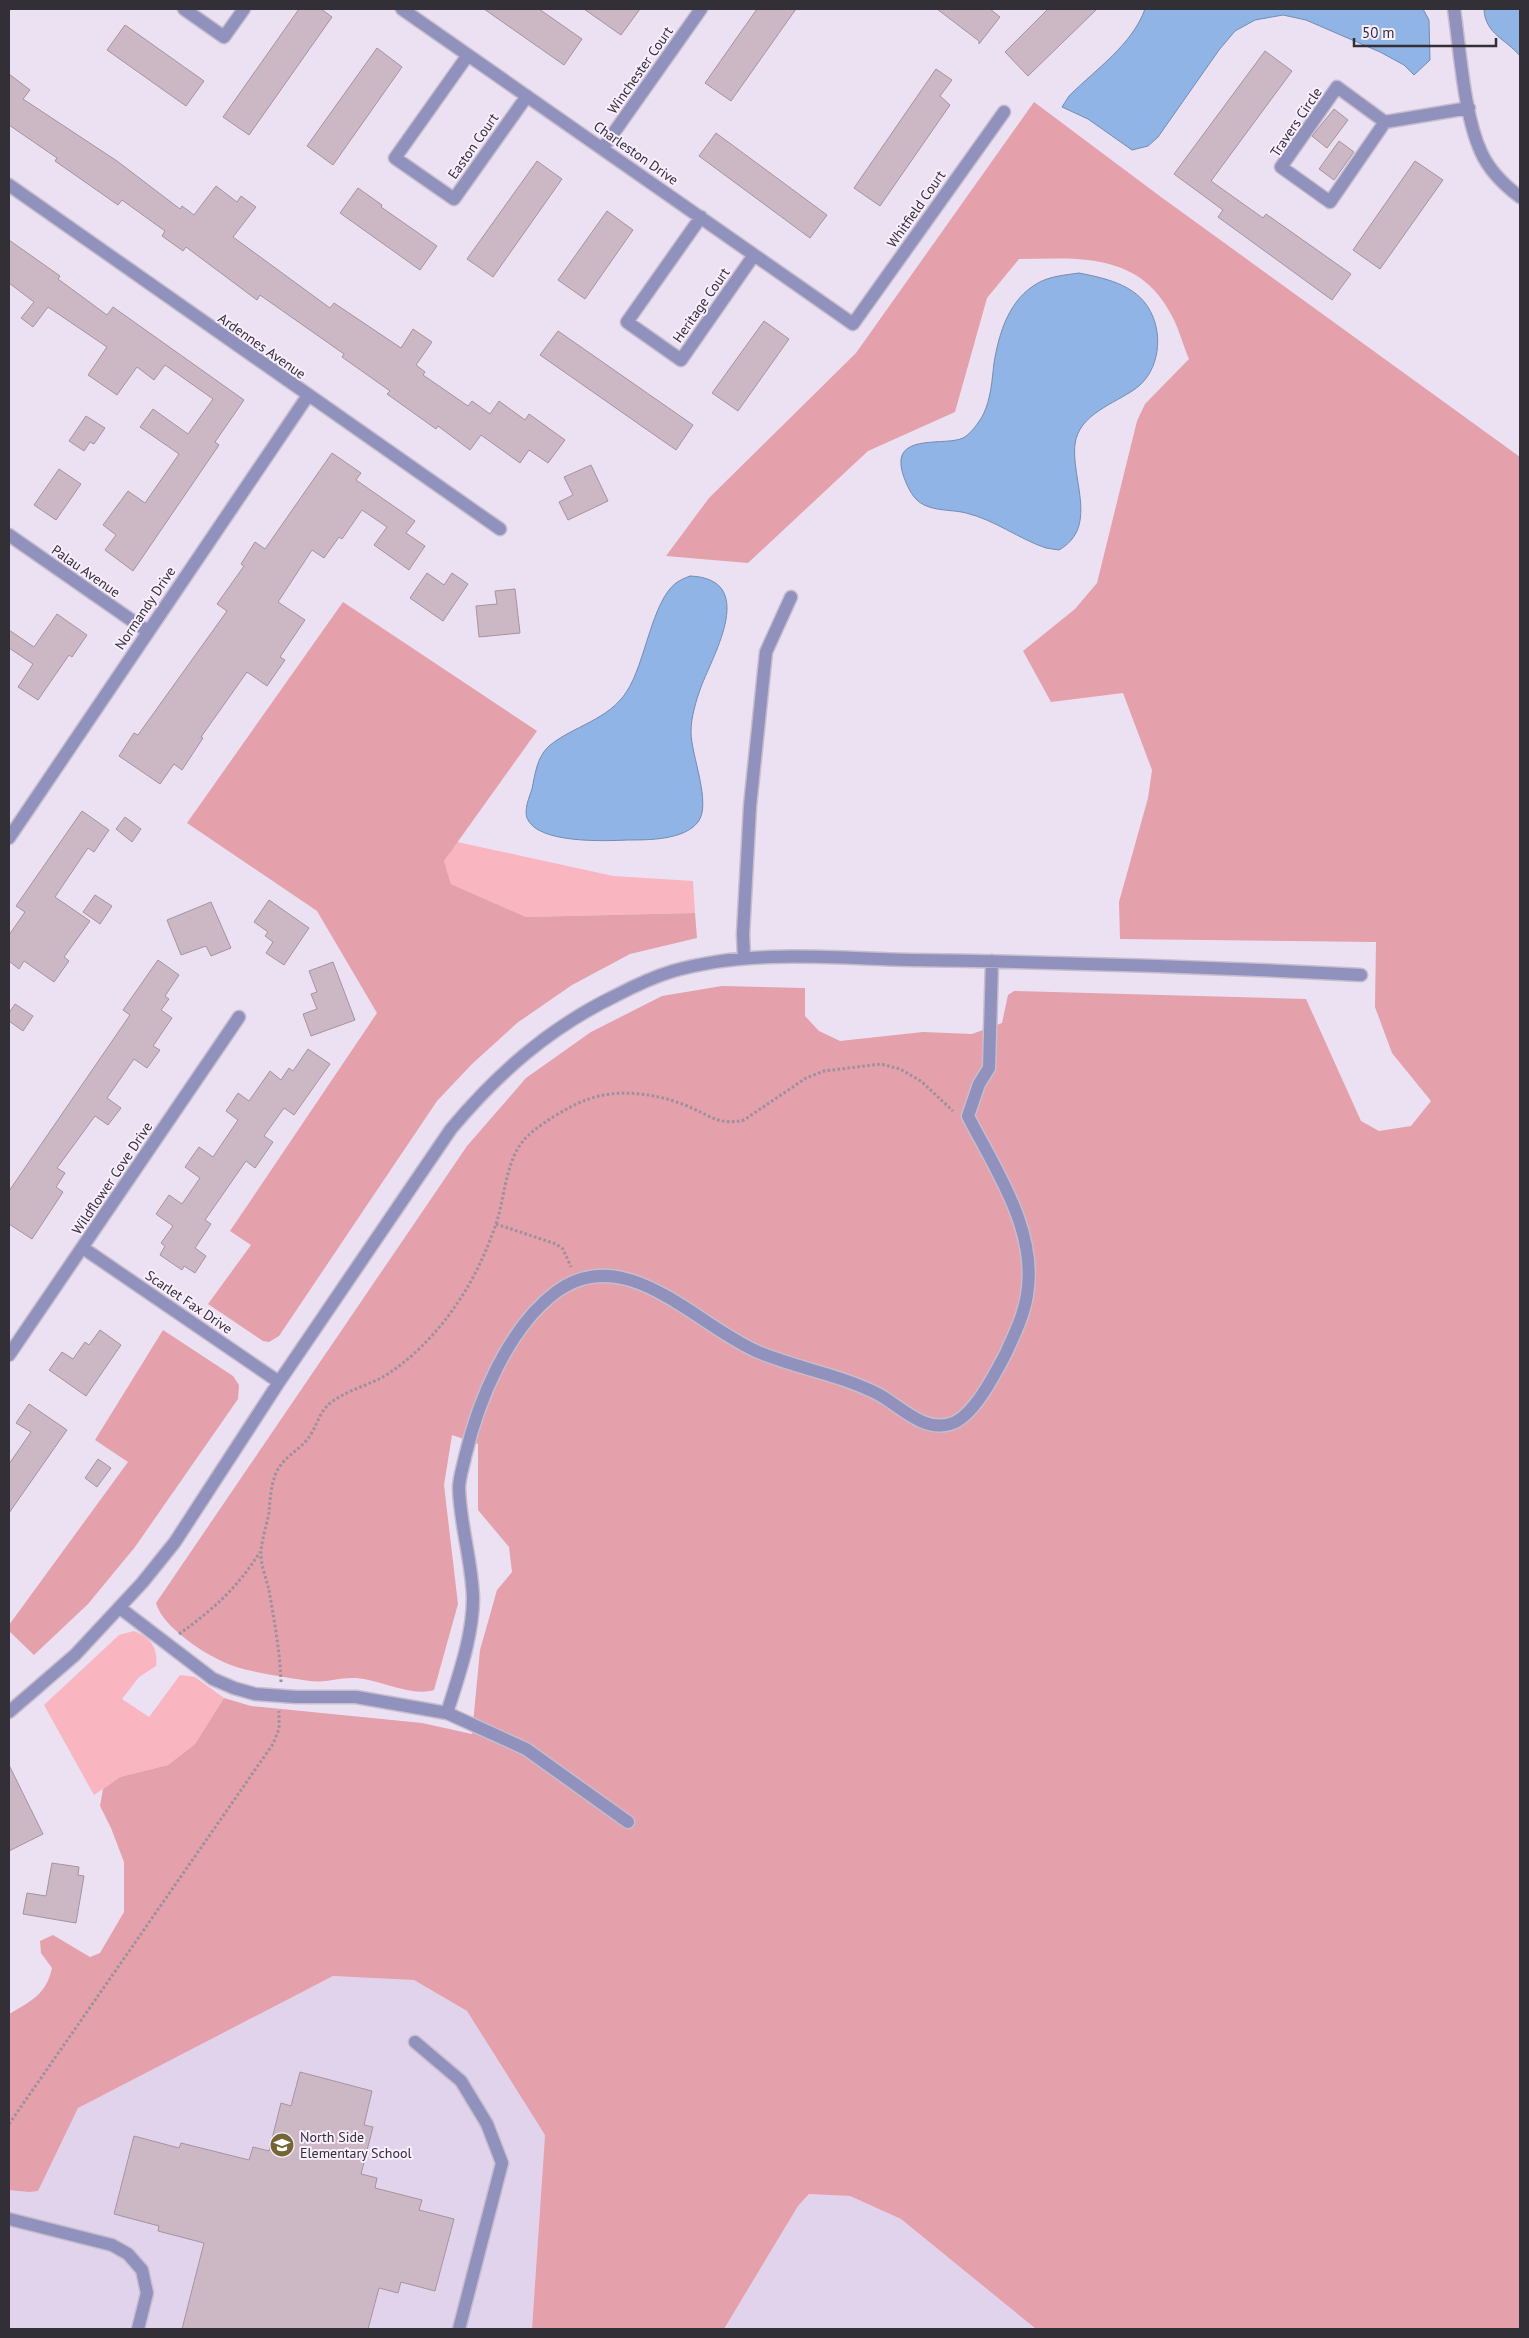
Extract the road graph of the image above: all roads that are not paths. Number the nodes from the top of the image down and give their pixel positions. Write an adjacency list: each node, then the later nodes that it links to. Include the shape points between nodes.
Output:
1 (184, 9): 2 (street, via 224,37)
2 (244, 9)
3 (402, 9): 6 (street, Charleston Drive)
4 (701, 9): 11 (street, Winchester Court)
5 (1454, 9): 8 (street)
6 (468, 55): 7 (street, Charleston Drive); 7 (street, Easton Court, via 395,158 446,194 454,199)
7 (527, 96): 11 (street, Charleston Drive)
8 (1469, 108): 10 (street); 13 (street, via 1481,153 1498,178)
9 (1004, 112): 16 (street, Whitfield Court)
10 (1385, 122): 10 (street, Travers Circle, via 1337,88 1281,167 1330,202)
11 (603, 148): 14 (street, Charleston Drive)
12 (9, 185): 17 (street, Ardennes Avenue)
13 (1520, 197)
14 (701, 217): 15 (street, Charleston Drive); 15 (street, Heritage Court, via 627,322 681,360)
15 (754, 255): 16 (street, Charleston Drive)
16 (853, 324)
17 (307, 397): 18 (street, Ardennes Avenue); 21 (street, Normandy Drive)
18 (500, 530)
19 (9, 536): 21 (street, Palau Avenue)
20 (791, 597): 23 (street, via 766,652 750,806)
21 (147, 632): 22 (street, Normandy Drive)
22 (9, 838)
23 (744, 957): 24 (street); 29 (street, via 672,971 642,982 556,1029 515,1061 481,1093 451,1129)
24 (992, 961): 25 (street); 32 (street, via 989,1068 979,1084 968,1116 1024,1232 1028,1261 1027,1298 1012,1340 994,1376 965,1416 952,1424 925,1424 878,1394 848,1380 758,1352 723,1334 671,1298 640,1284 614,1276 576,1280 538,1309 515,1338 474,1418 458,1485 473,1599 466,1650)
25 (1361, 975)
26 (239, 1017): 27 (street, Wildflower Cove Drive)
27 (82, 1248): 28 (street, Wildflower Cove Drive); 29 (street, Scarlet Fax Drive)
28 (9, 1354)
29 (279, 1382): 30 (street, via 175,1542)
30 (120, 1608): 31 (street, via 75,1655); 32 (street, via 213,1679 255,1694 356,1697)
31 (9, 1712)
32 (447, 1713): 33 (street, via 526,1749)
33 (628, 1822)
34 (415, 2042): 37 (street, via 461,2082 487,2124 502,2163)
35 (9, 2218): 36 (street, via 112,2245 128,2254 142,2270 147,2292)
36 (138, 2329)
37 (458, 2329)

